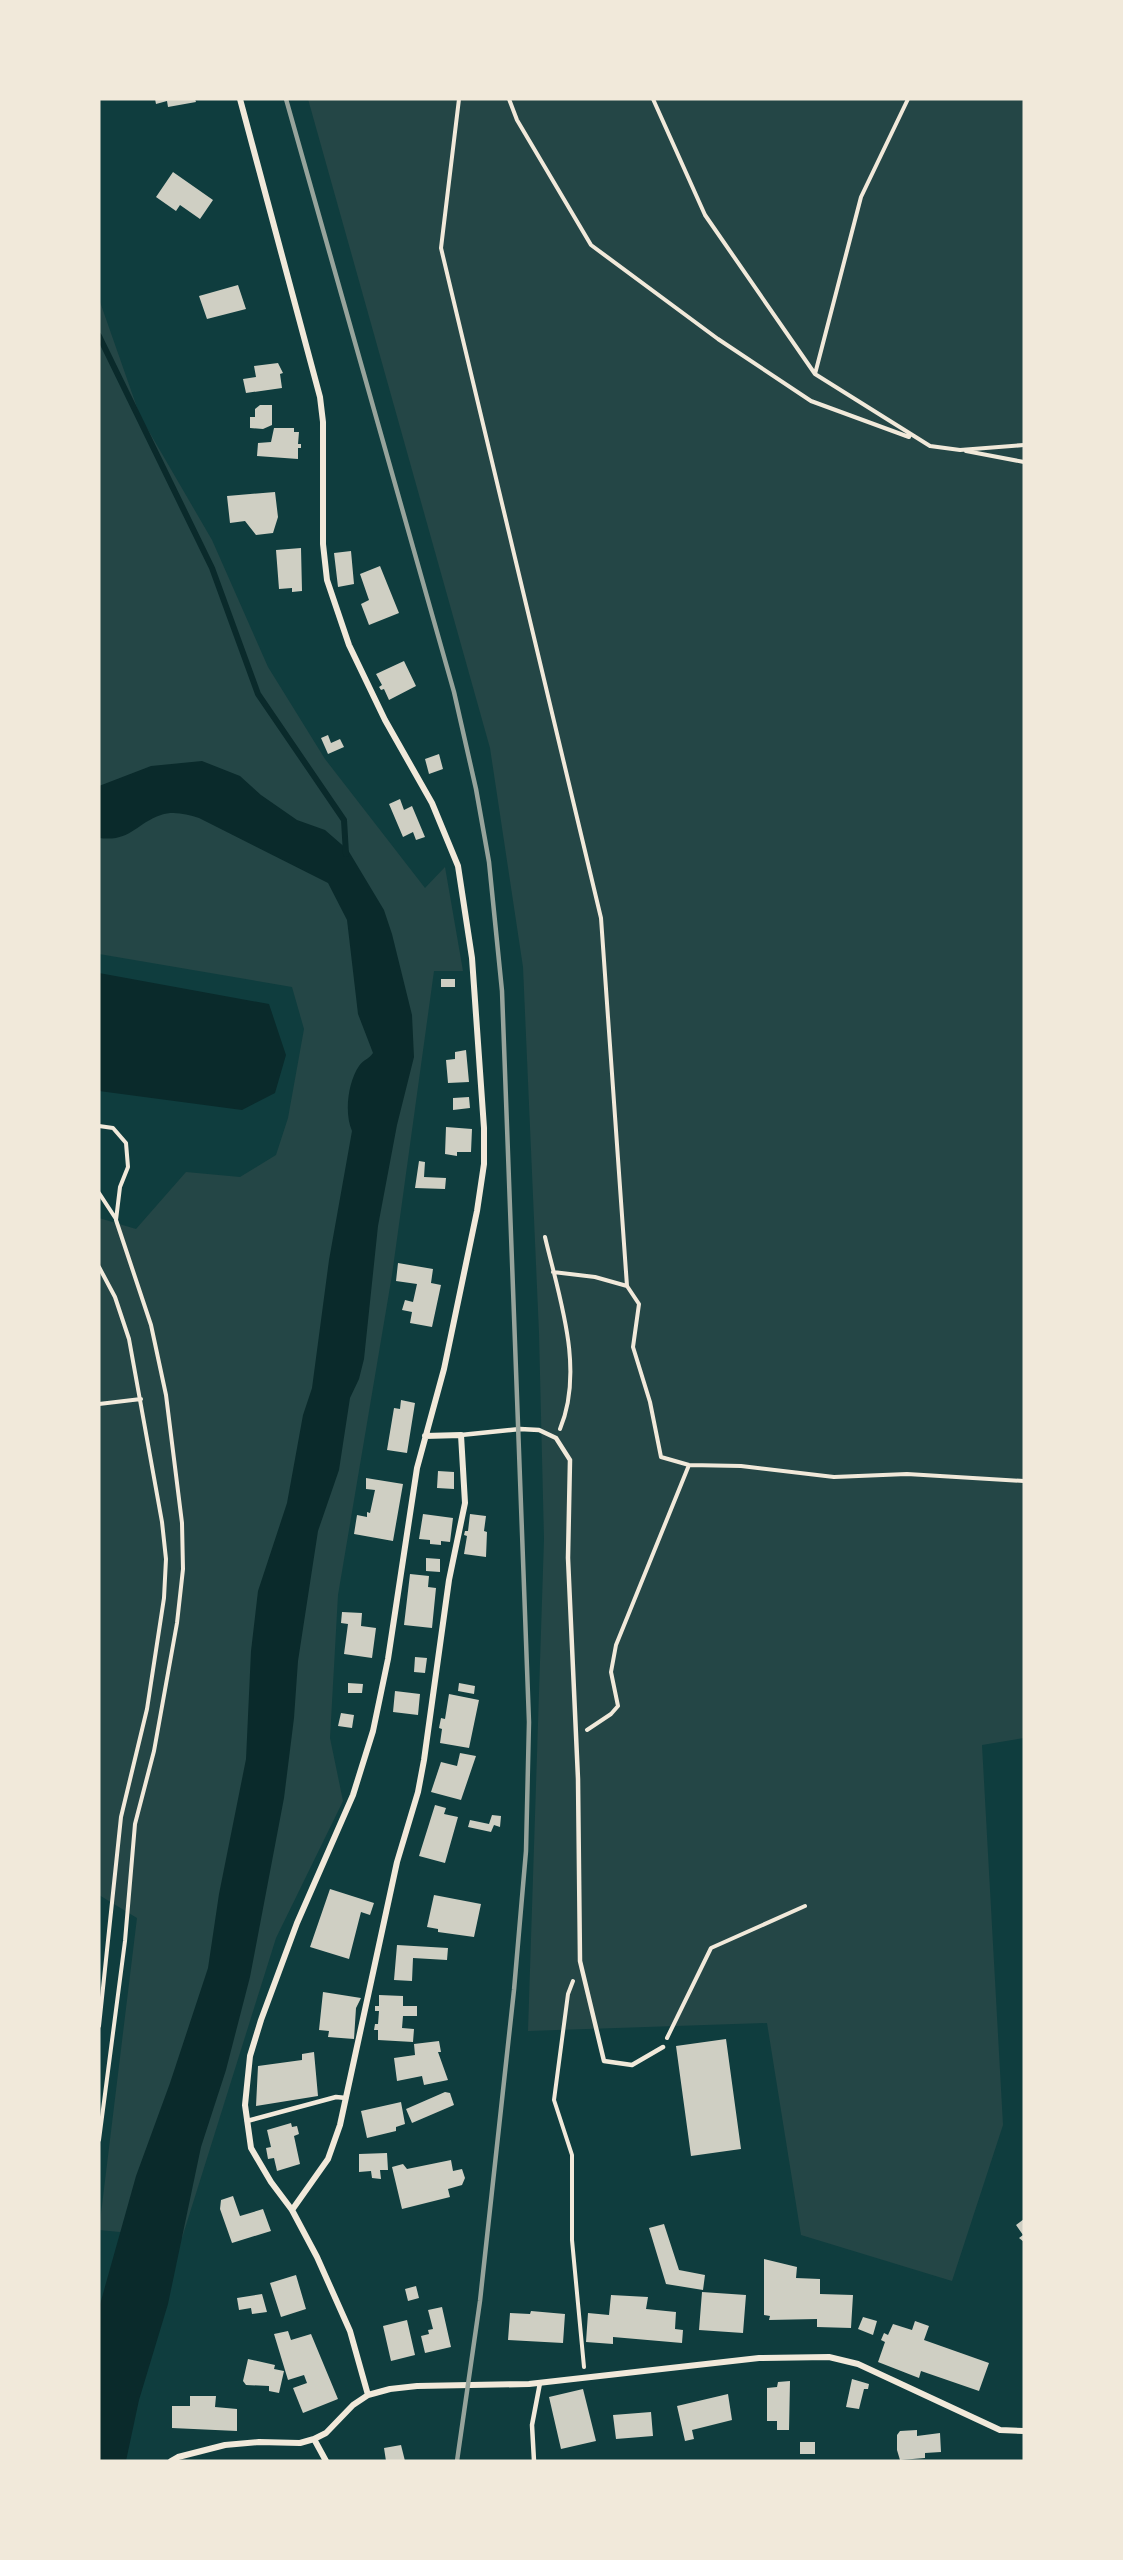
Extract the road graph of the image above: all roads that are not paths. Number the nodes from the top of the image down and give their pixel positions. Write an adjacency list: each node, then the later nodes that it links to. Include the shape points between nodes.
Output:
1 (240, 99): 3 (street, via 320,397 323,544 331,597 364,676 432,803 452,849 468,924 479,1038 484,1164 444,1369)
2 (461, 1435): 3 (street); 4 (lane, via 528,1429 547,1432 568,1452 580,1960 604,2061 632,2066); 5 (street, via 465,1503 449,1580 424,1760 397,1862)
3 (425, 1436): 6 (street, via 388,1659 370,1742 353,1795 297,1923 261,2020 250,2056)
4 (663, 2047)
5 (346, 2098): 6 (lane, via 336,2097); 7 (street, via 328,2159)
6 (247, 2121): 7 (street, via 251,2148)
7 (292, 2210): 9 (street, via 350,2331)
8 (540, 2383): 9 (street, via 417,2386); 10 (street, via 759,2358 829,2357 858,2364 1000,2430); 14 (lane, via 532,2424)
9 (368, 2395): 11 (street)
10 (1024, 2431)
11 (314, 2439): 12 (street, via 300,2443 225,2445); 13 (street)
12 (171, 2461)
13 (326, 2461)
14 (534, 2461)

